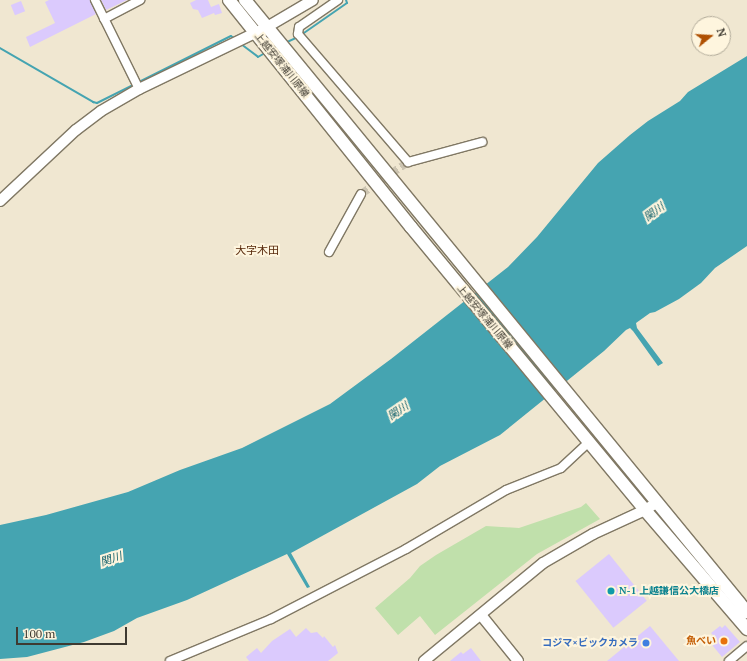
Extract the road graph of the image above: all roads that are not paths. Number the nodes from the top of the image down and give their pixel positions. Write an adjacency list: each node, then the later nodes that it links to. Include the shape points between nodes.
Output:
1 (95, 0): 7 (street)
2 (140, 0): 7 (street)
3 (229, 0): 8 (main road, 上越安塚浦川原線)
4 (245, 0): 8 (main road, 上越安塚浦川原線)
5 (313, 0): 8 (street)
6 (338, 0): 10 (street, via 299,27 298,34 408,162)
7 (104, 19): 9 (street)
8 (261, 30): 9 (street); 14 (main road, 上越安塚浦川原線, via 411,227); 15 (main road, 上越安塚浦川原線, via 424,218)
9 (139, 89): 12 (street, via 100,111 76,130)
10 (482, 142)
11 (361, 194): 13 (street)
12 (0, 201)
13 (329, 252)
14 (589, 442): 16 (main road, 上越安塚浦川原線); 21 (street, via 561,468 506,490 406,549 271,619)
15 (656, 503): 16 (street); 17 (main road, 上越安塚浦川原線)
16 (645, 510): 18 (street, via 593,534 543,563); 19 (main road, 上越安塚浦川原線)
17 (747, 612)
18 (480, 615): 22 (street); 23 (street)
19 (747, 629)
20 (747, 646): 24 (street)
21 (170, 661)
22 (424, 661)
23 (518, 661)
24 (729, 661)

